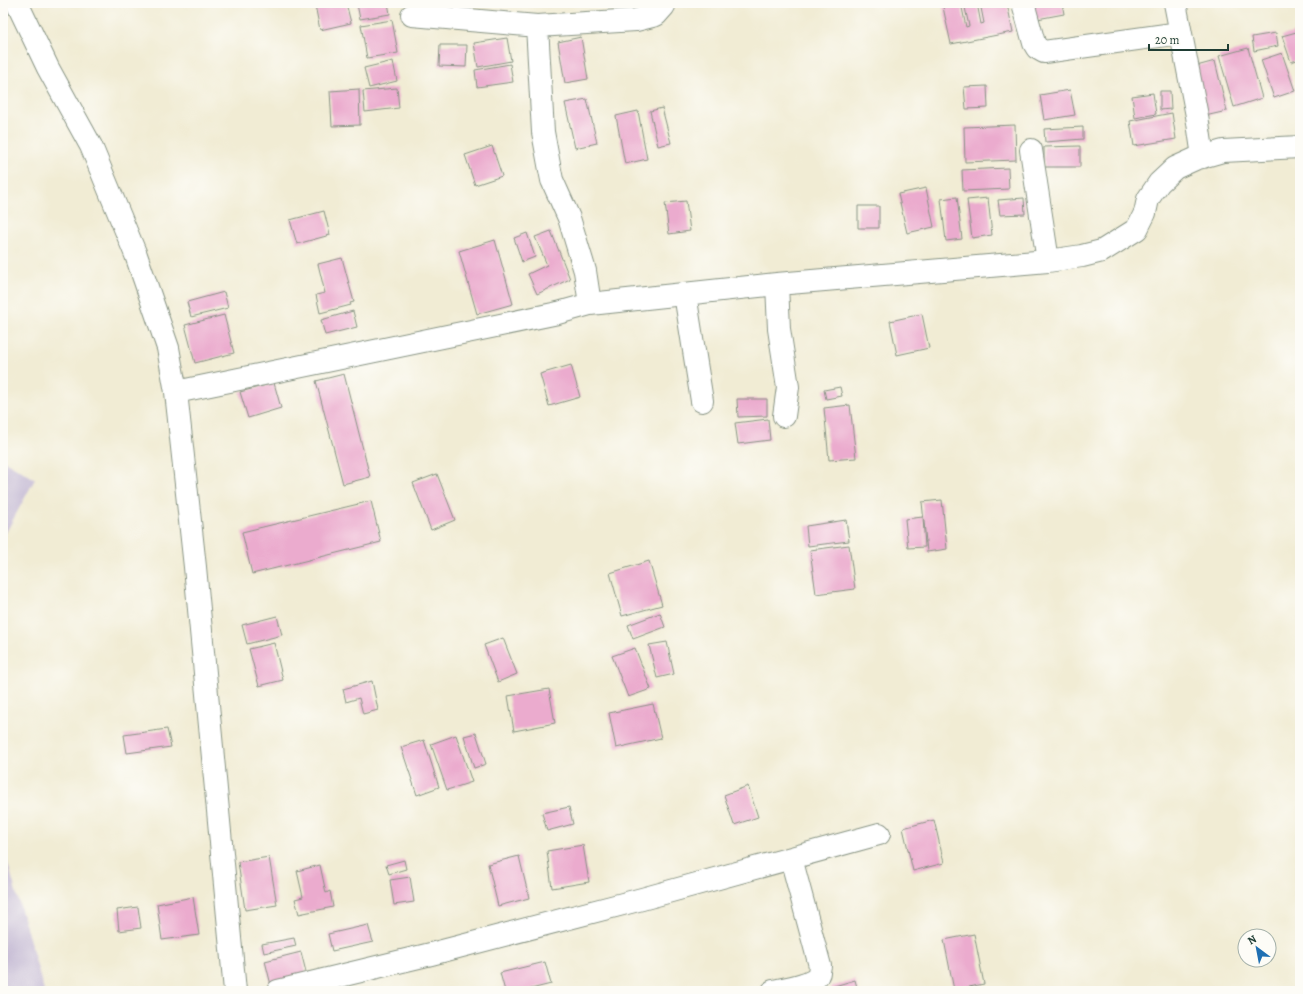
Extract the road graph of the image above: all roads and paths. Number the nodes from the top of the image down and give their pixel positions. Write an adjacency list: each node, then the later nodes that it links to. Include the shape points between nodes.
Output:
1 (17, 3): 15 (street, via 48,68 91,146 136,255 168,348)
2 (664, 3): 6 (street, via 656,15 636,20)
3 (1023, 3): 7 (street, via 1034,43 1044,52)
4 (1175, 3): 7 (street)
5 (412, 15): 6 (street)
6 (537, 26): 14 (street, via 543,132 550,170 569,218 585,271)
7 (1180, 33): 10 (street)
8 (1300, 147): 10 (street, via 1223,151)
9 (1031, 150): 11 (street)
10 (1203, 157): 11 (street, via 1175,168 1159,183 1148,199 1145,213 1137,229 1102,251)
11 (1048, 261): 12 (street)
12 (777, 284): 13 (street); 17 (street, via 788,387)
13 (685, 294): 14 (street); 16 (street)
14 (590, 304): 15 (street, via 558,313)
15 (176, 392): 20 (street)
16 (702, 401)
17 (784, 416)
18 (879, 834): 19 (street)
19 (791, 858): 21 (street, via 431,954); 22 (street, via 820,966 819,974 803,984)
20 (235, 991)
21 (278, 991)
22 (772, 991)

